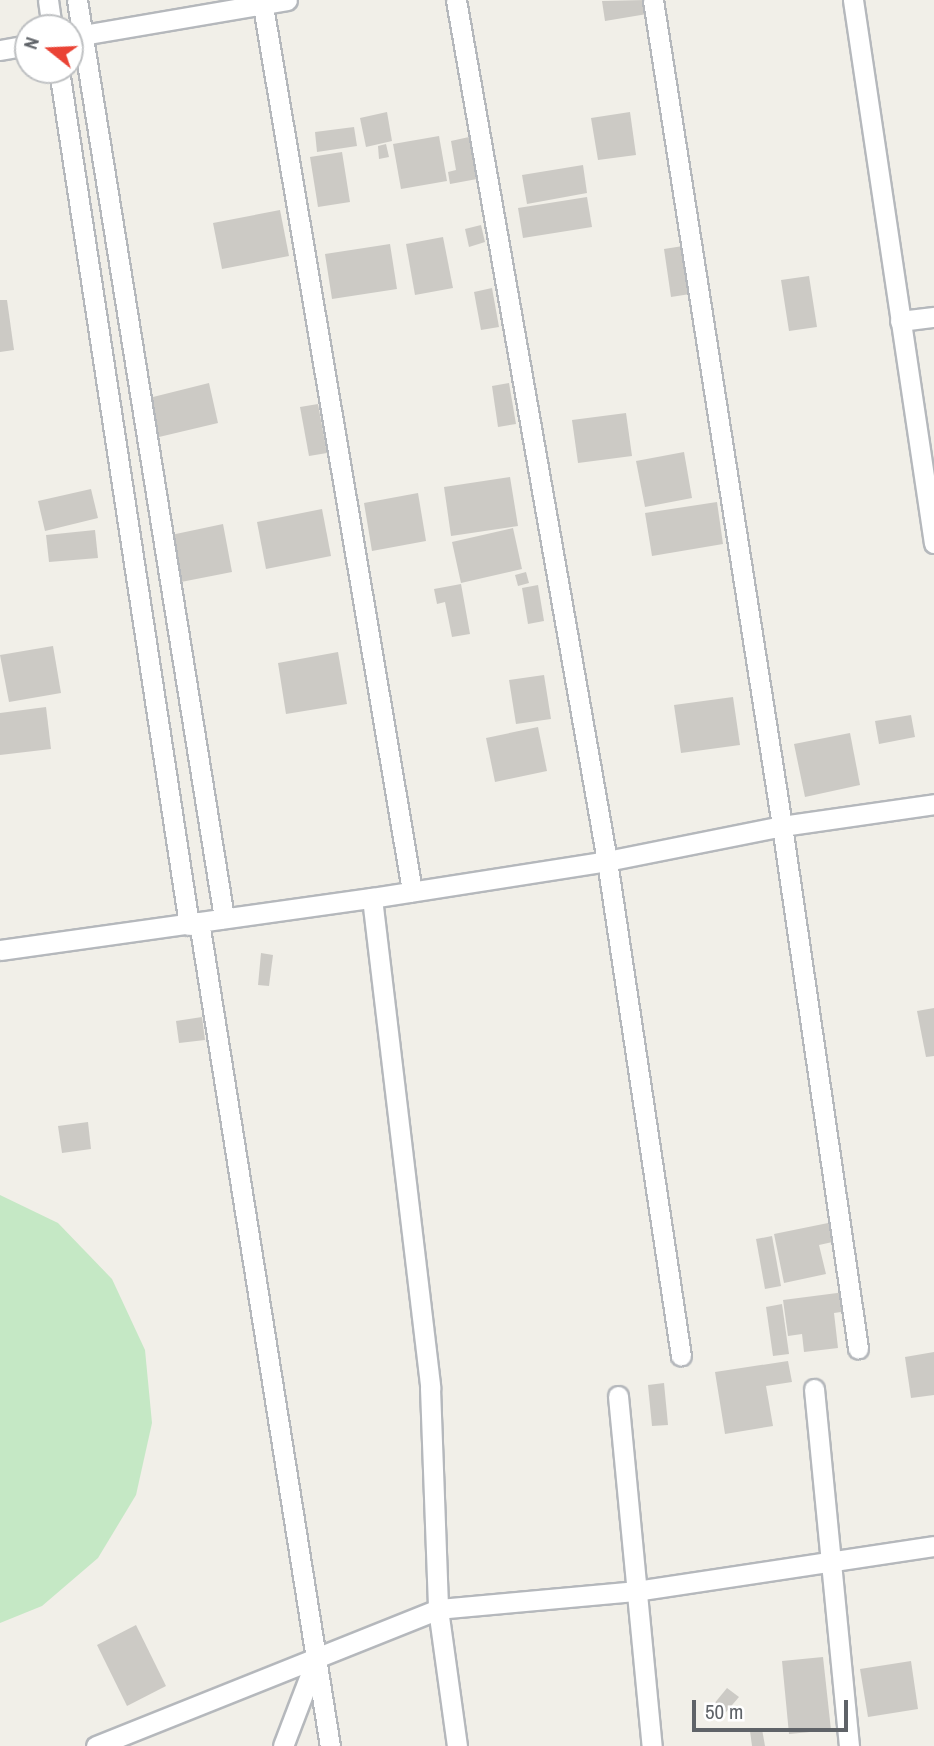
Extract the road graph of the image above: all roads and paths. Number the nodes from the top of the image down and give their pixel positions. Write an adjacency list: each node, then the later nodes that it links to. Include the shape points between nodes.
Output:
1 (287, 0): 5 (street)
2 (456, 0): 14 (street)
3 (653, 0): 13 (street)
4 (853, 0): 10 (street)
5 (262, 3): 6 (street); 15 (street)
6 (84, 35)
7 (61, 84): 18 (street)
8 (84, 84): 17 (street)
9 (934, 317): 10 (street)
10 (900, 321): 11 (street)
11 (934, 543)
12 (934, 804): 13 (street)
13 (782, 826): 14 (street); 20 (street)
14 (607, 861): 15 (street); 21 (street)
15 (412, 891): 16 (street)
16 (372, 898): 17 (street); 27 (street, via 429,1388)
17 (224, 918): 18 (street)
18 (194, 924): 19 (street); 28 (street)
19 (0, 950)
20 (858, 1348)
21 (681, 1355)
22 (814, 1390): 25 (street)
23 (618, 1396): 26 (street)
24 (934, 1546): 25 (street)
25 (831, 1560): 26 (street); 34 (street)
26 (636, 1591): 27 (street); 33 (street)
27 (438, 1609): 28 (street); 32 (street)
28 (316, 1659): 29 (street); 30 (street); 31 (street)
29 (96, 1746)
30 (283, 1746)
31 (330, 1746)
32 (457, 1746)
33 (652, 1746)
34 (849, 1746)

